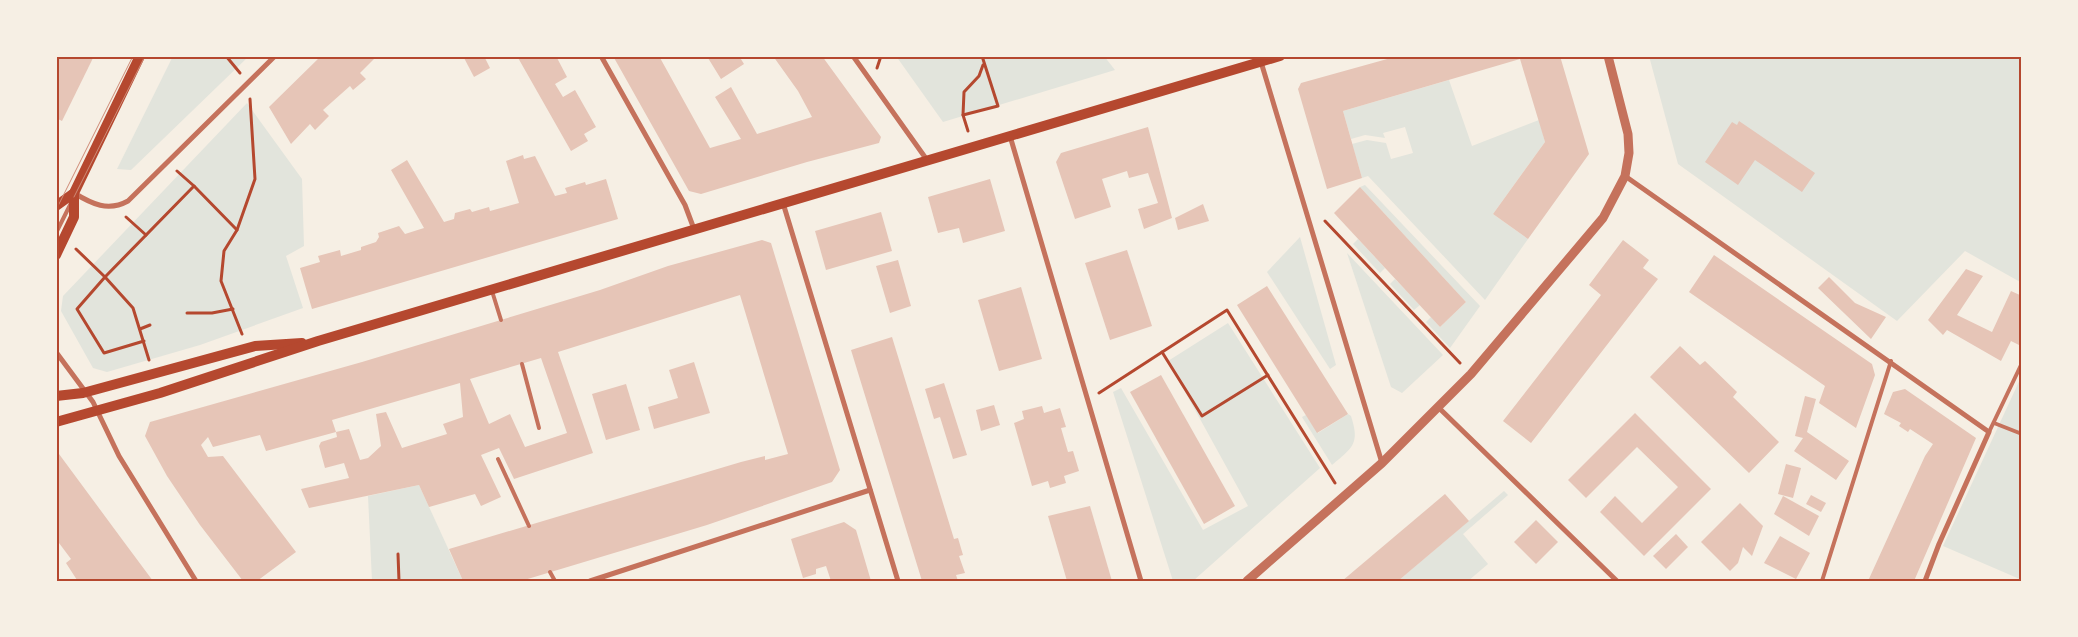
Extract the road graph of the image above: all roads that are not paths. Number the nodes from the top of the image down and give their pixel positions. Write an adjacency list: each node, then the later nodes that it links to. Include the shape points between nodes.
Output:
1 (140, 56): 11 (main road)
2 (275, 56): 11 (street, via 128,201 104,207)
3 (600, 56): 14 (street, via 685,205)
4 (853, 56): 9 (street)
5 (1280, 56): 7 (main road)
6 (1608, 56): 10 (street, via 1628,134)
7 (1261, 62): 8 (main road); 34 (street)
8 (1010, 136): 9 (main road); 42 (street)
9 (927, 160): 12 (main road)
10 (1625, 176): 21 (street); 27 (street, via 1603,218 1471,374)
11 (74, 195): 13 (main road); 15 (main road, via 74,217)
12 (783, 203): 14 (main road); 35 (street)
13 (56, 206)
14 (694, 230): 17 (main road)
15 (60, 235): 16 (main road)
16 (56, 255)
17 (492, 290): 18 (lane); 19 (main road)
18 (501, 320)
19 (318, 341): 24 (main road, via 268,343); 26 (main road)
20 (56, 352): 24 (street)
21 (1891, 361): 31 (street); 45 (lane)
22 (2022, 363): 29 (lane)
23 (522, 364): 30 (lane)
24 (86, 392): 25 (main road); 26 (street)
25 (56, 396)
26 (96, 407): 28 (main road); 38 (street, via 119,456)
27 (1438, 407): 34 (street); 44 (street)
28 (56, 421)
29 (1994, 423): 31 (lane); 32 (lane)
30 (539, 428)
31 (1989, 432): 46 (street, via 1938,544)
32 (2022, 434)
33 (498, 459): 36 (lane)
34 (1382, 463): 43 (street)
35 (870, 490): 40 (street); 41 (street)
36 (529, 526)
37 (550, 572): 39 (lane)
38 (196, 581)
39 (554, 581)
40 (590, 581)
41 (898, 581)
42 (1141, 581)
43 (1247, 581)
44 (1617, 581)
45 (1822, 581)
46 (1925, 581)

